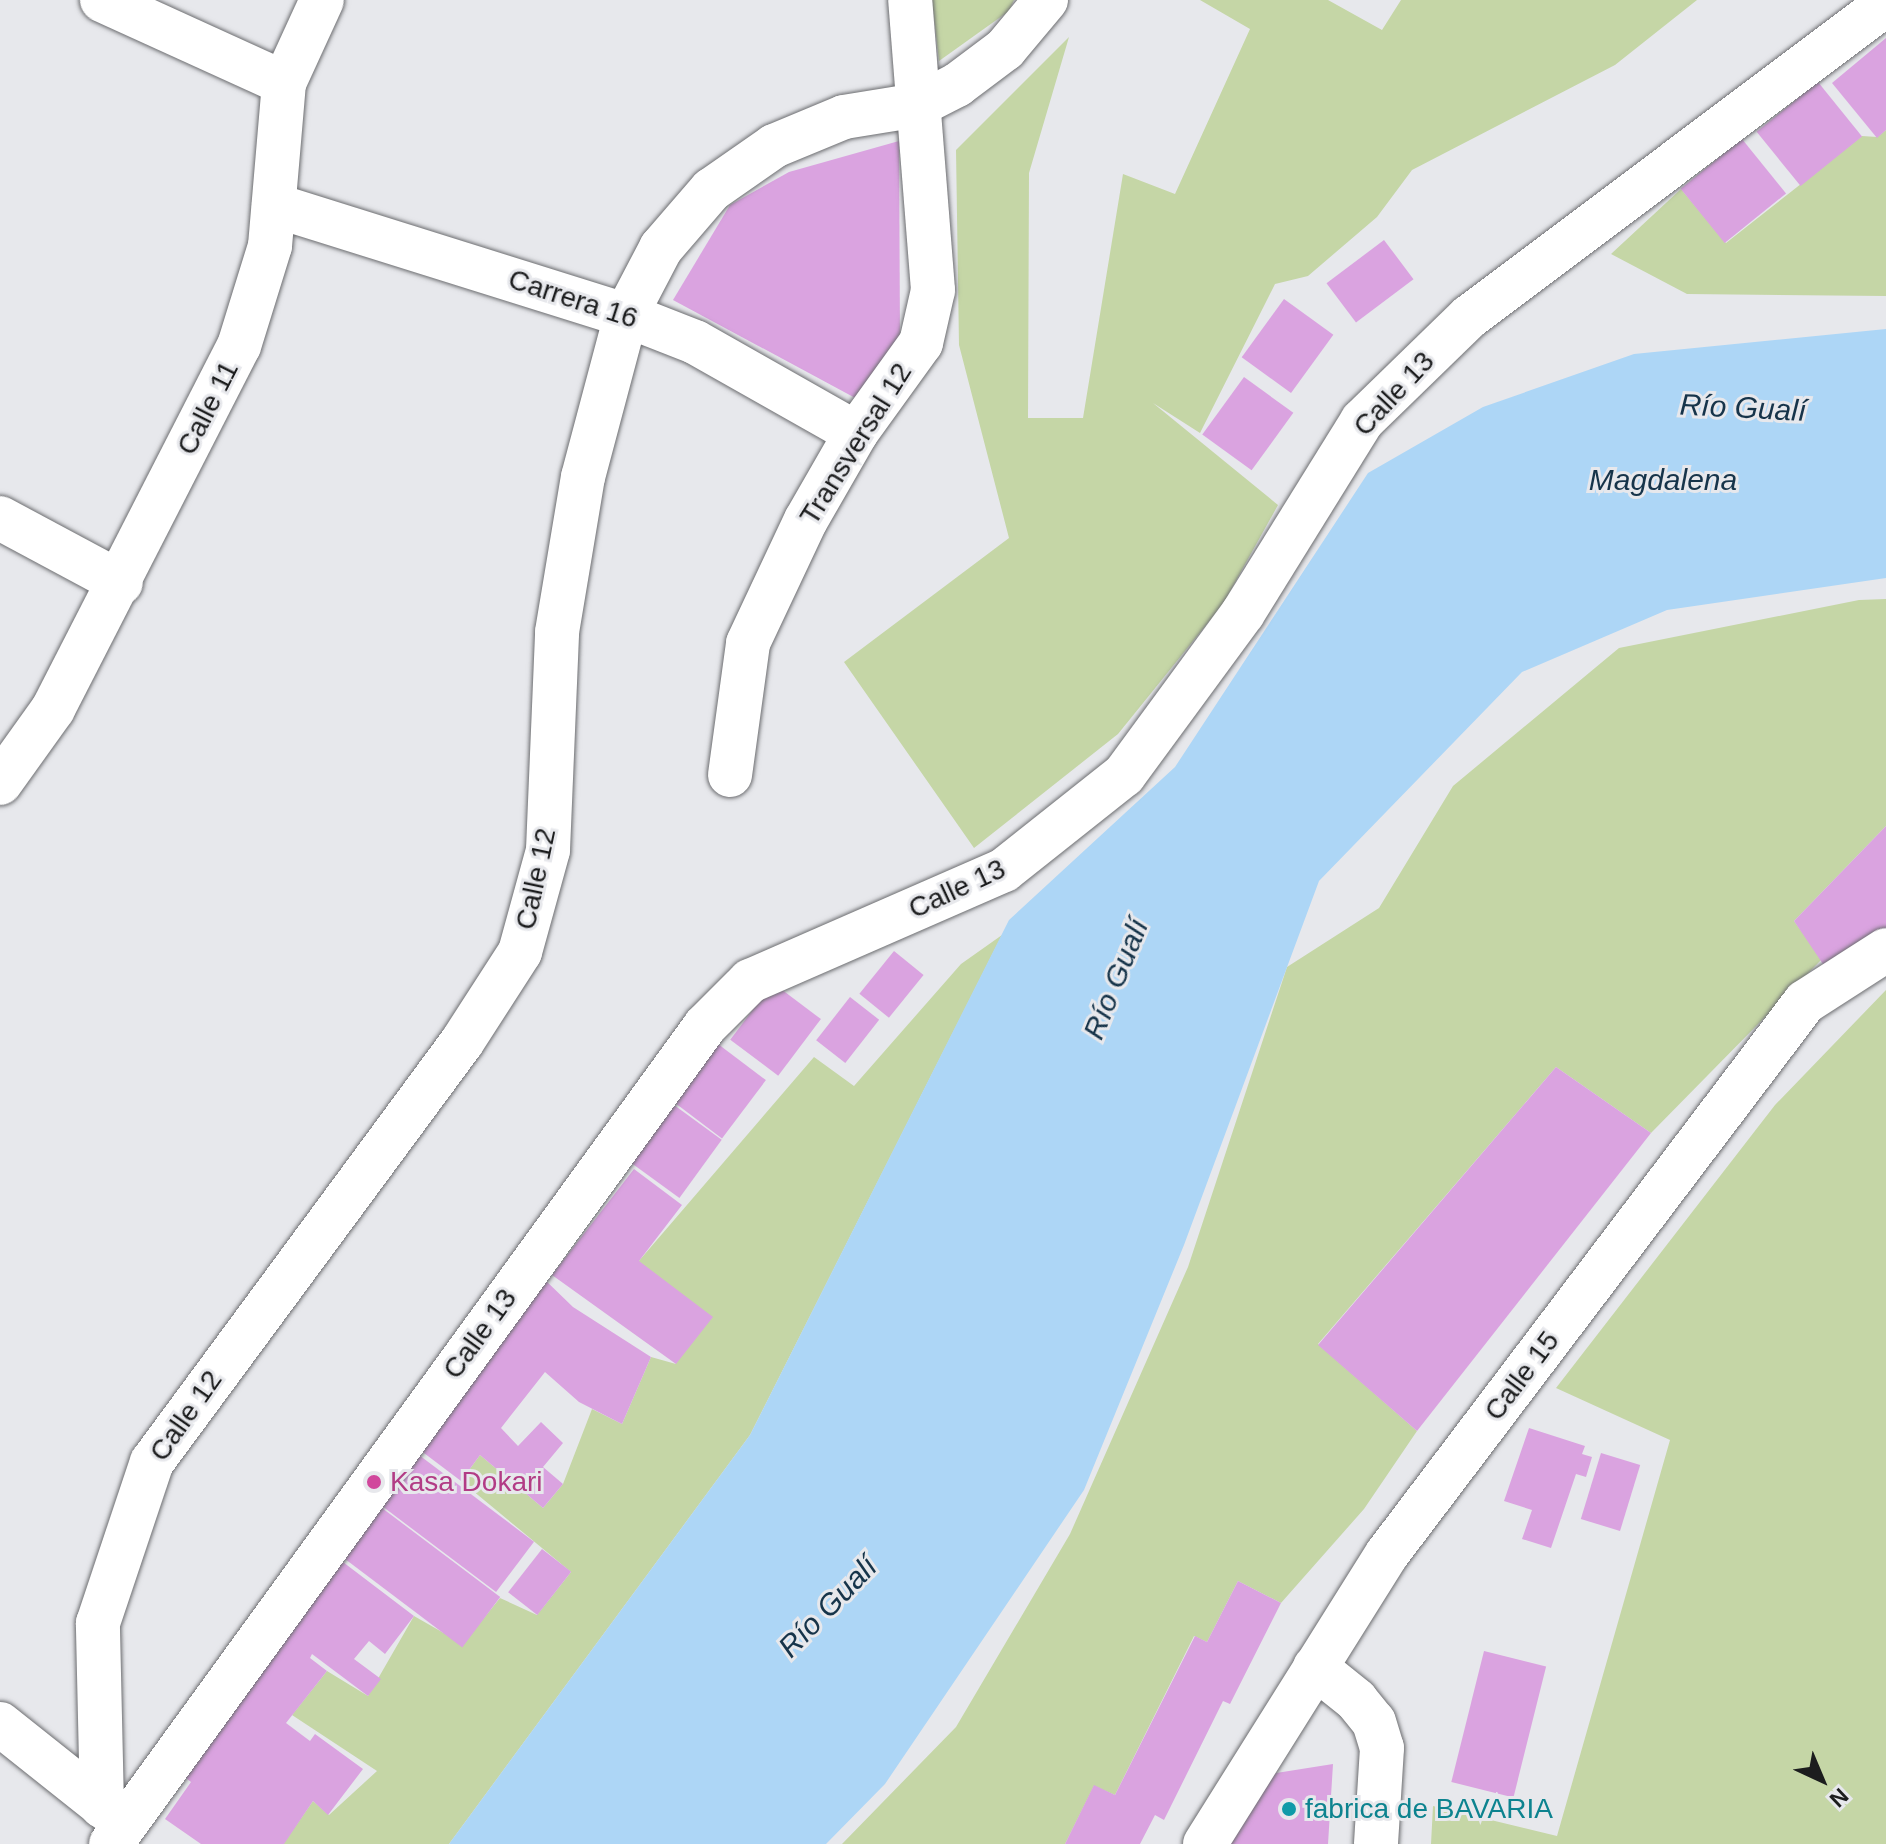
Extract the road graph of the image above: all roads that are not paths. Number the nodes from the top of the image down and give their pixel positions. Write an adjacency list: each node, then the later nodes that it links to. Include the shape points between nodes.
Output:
1 (102, 0): 6 (street)
2 (322, 0): 6 (street, Calle 11)
3 (910, 0): 7 (street)
4 (1046, 0): 7 (street, Calle 12, via 1005,49 957,85)
5 (1886, 4): 18 (street, Calle 13, via 1469,317 1362,421 1243,613 1124,775 1004,870 750,981 705,1026)
6 (284, 83): 8 (street, Calle 11)
7 (918, 105): 9 (street, Calle 12, via 844,117 774,146 711,190 661,248); 10 (street, Transversal 12, via 933,290 921,343)
8 (274, 205): 9 (street, Carrera 16); 12 (street, Calle 11, via 270,246 239,346)
9 (626, 315): 10 (street, Carrera 16, via 695,342); 18 (street, Calle 12, via 583,477 557,632 548,850 520,952 462,1042 152,1462 98,1623)
10 (856, 433): 13 (street, Transversal 12, via 806,520 748,643)
11 (0, 518): 12 (street)
12 (121, 583): 14 (street, Calle 11, via 53,709)
13 (730, 775)
14 (0, 783)
15 (1886, 950): 16 (street, Calle 15, via 1805,1002 1387,1554)
16 (1315, 1667): 19 (street, Calle 15); 20 (street, via 1374,1722 1382,1748)
17 (0, 1724): 18 (street)
18 (113, 1824)
19 (1205, 1844)
20 (1376, 1844)

